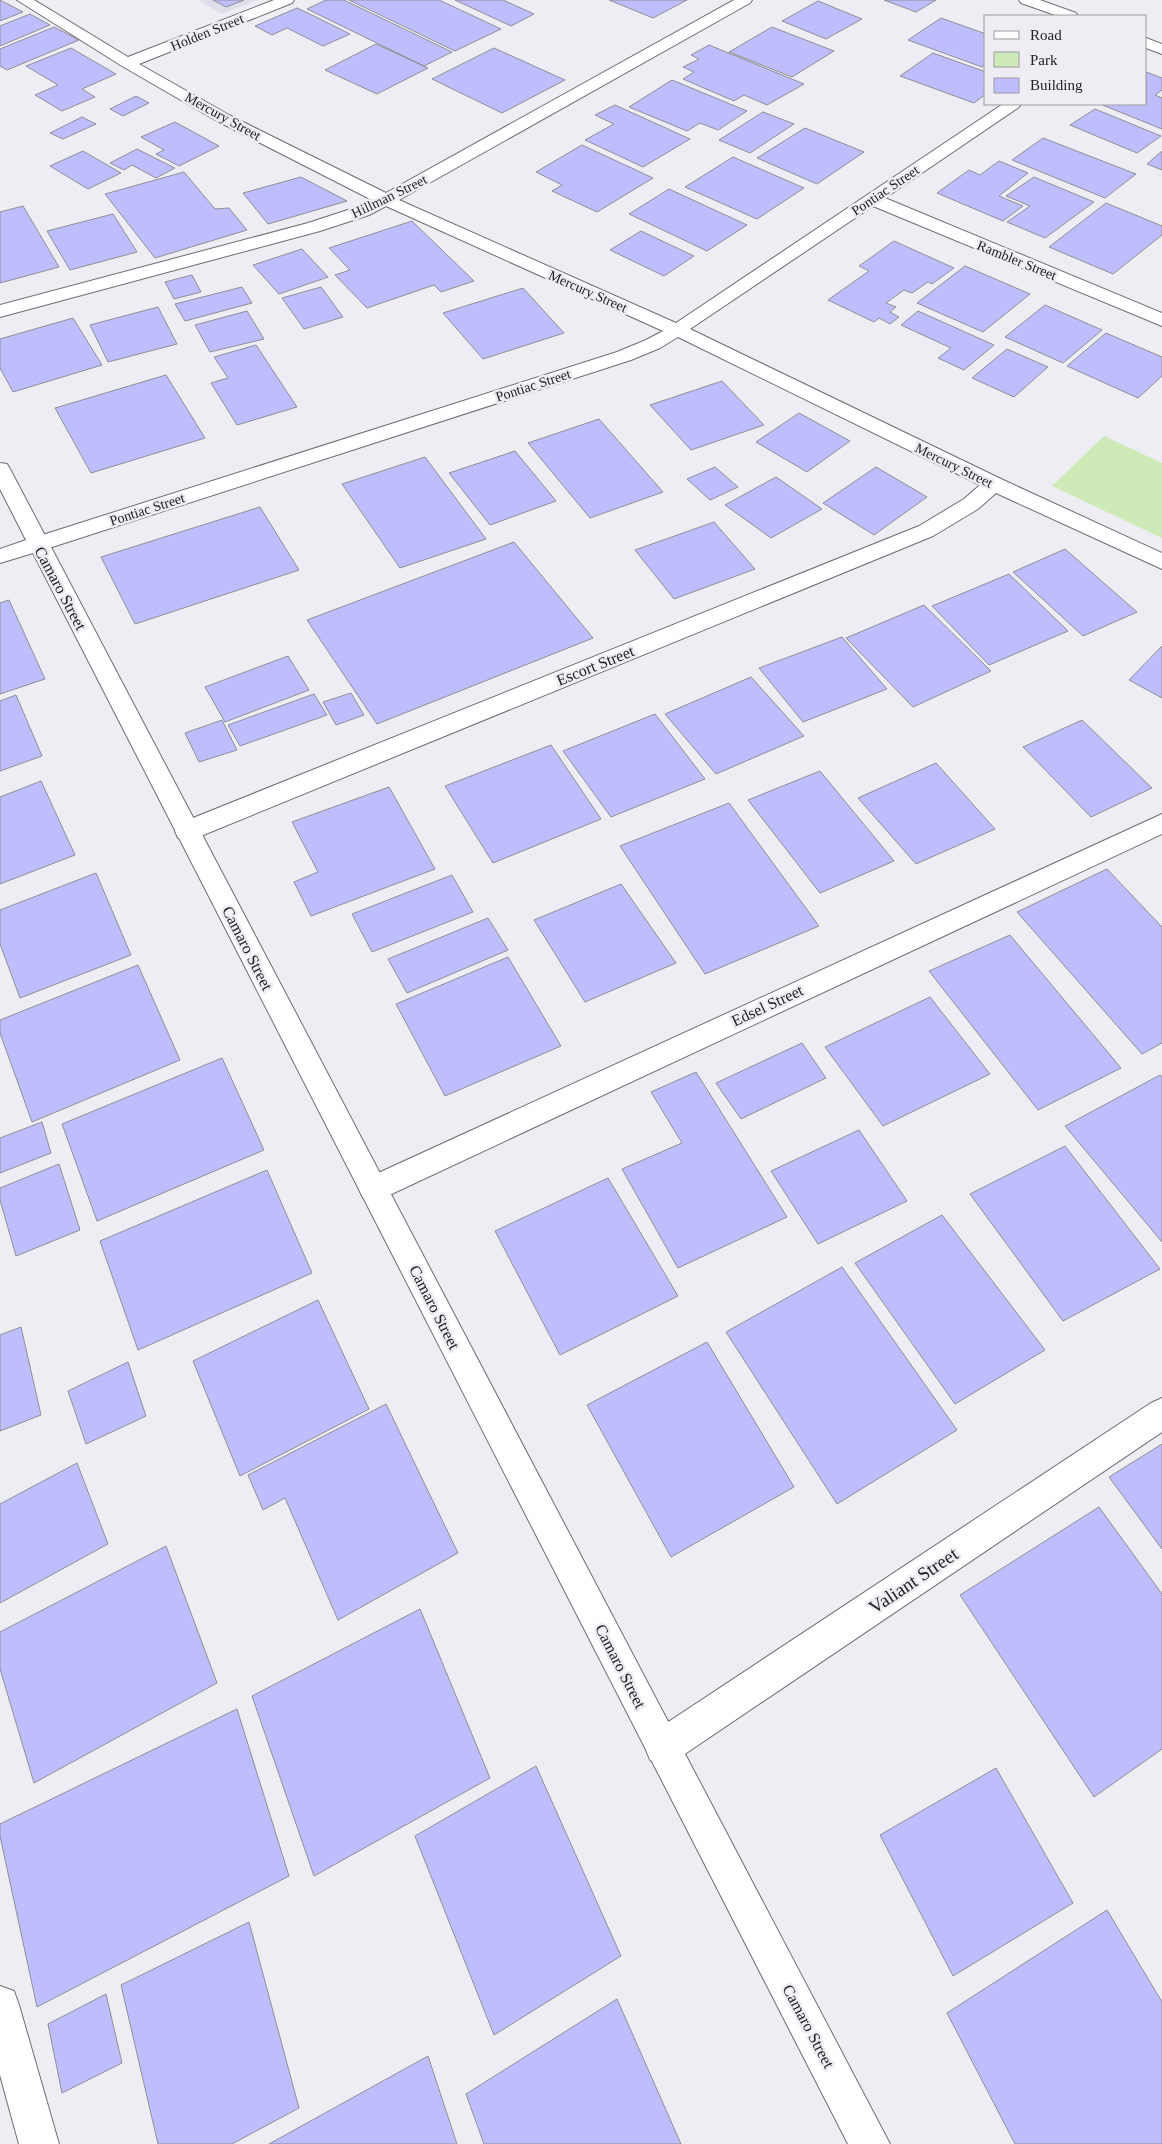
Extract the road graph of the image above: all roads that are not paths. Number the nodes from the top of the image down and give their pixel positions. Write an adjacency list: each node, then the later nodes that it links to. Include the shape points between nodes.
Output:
1 (24, 0): 8 (street, Mercury Street)
2 (287, 0): 8 (street, Holden Street)
3 (746, 0): 11 (street, Hillman Street)
4 (1026, 0): 5 (street)
5 (1068, 15)
6 (1147, 43): 7 (street)
7 (1162, 49)
8 (127, 63): 11 (street, Mercury Street, via 223,118)
9 (1012, 105): 10 (street, Pontiac Street)
10 (872, 199): 13 (street, Rambler Street); 14 (street, Pontiac Street)
11 (386, 200): 12 (street, Hillman Street, via 314,227); 14 (street, Mercury Street)
12 (0, 311)
13 (1162, 320)
14 (677, 330): 16 (street, Mercury Street); 17 (street, Pontiac Street, via 624,356)
15 (0, 470): 17 (street, Camaro Street)
16 (994, 484): 19 (street, Mercury Street); 21 (street, Escort Street, via 971,504 926,531)
17 (38, 544): 18 (street, Pontiac Street); 21 (street, Camaro Street)
18 (0, 556)
19 (1162, 562)
20 (1162, 823): 22 (street, Edsel Street)
21 (187, 831): 22 (street, Camaro Street)
22 (373, 1189): 24 (street, Camaro Street)
23 (1162, 1414): 24 (street, Valiant Street)
24 (663, 1747): 27 (street, Camaro Street)
25 (0, 2005): 26 (street)
26 (39, 2144)
27 (870, 2144)

